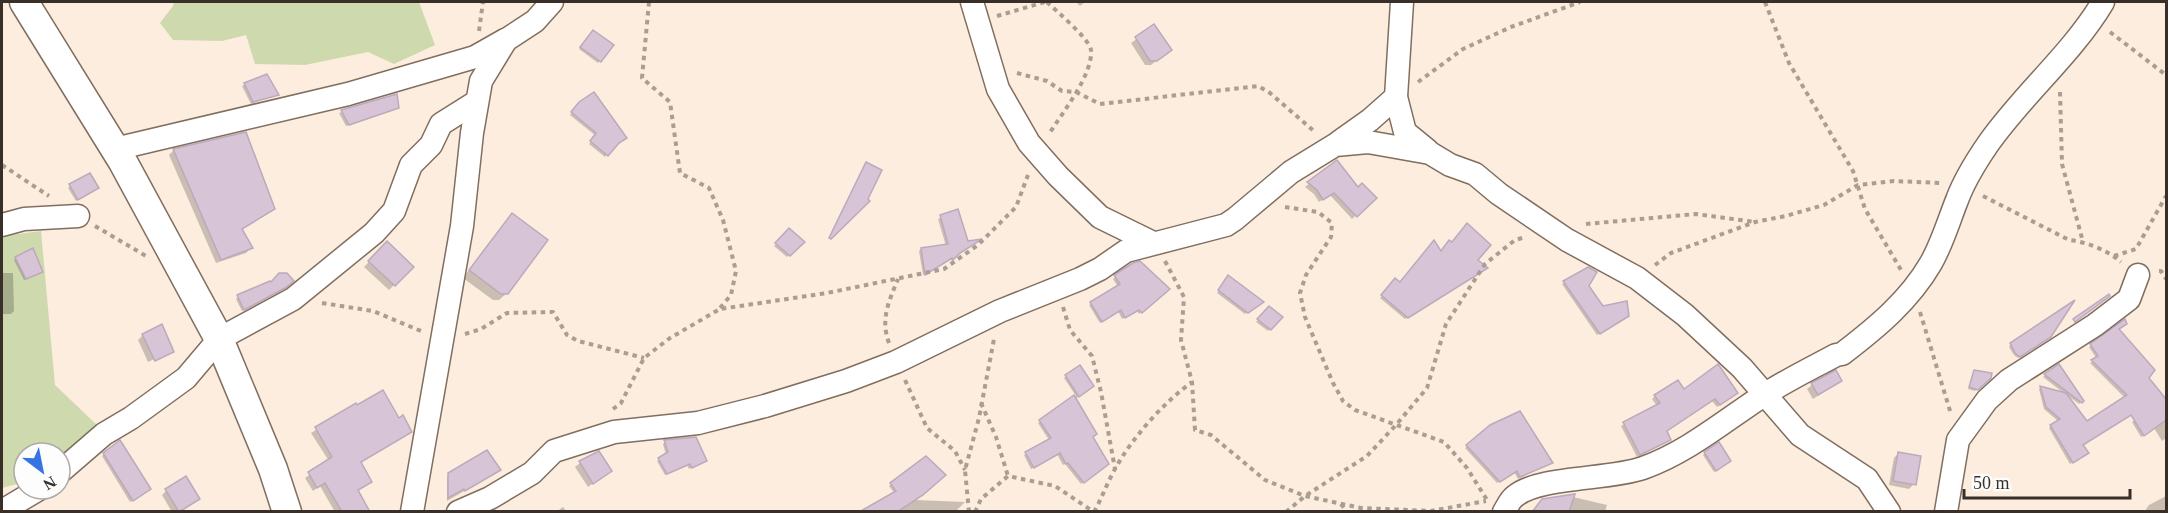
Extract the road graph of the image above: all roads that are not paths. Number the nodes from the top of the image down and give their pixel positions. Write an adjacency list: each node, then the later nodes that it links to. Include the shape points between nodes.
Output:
1 (24, 2): 10 (street)
2 (552, 2): 6 (street, via 535,21)
3 (972, 2): 14 (street, via 998,89 1029,143 1100,217)
4 (1402, 2): 7 (street)
5 (2103, 2): 17 (street, via 2090,24 1988,144 1964,186 1932,262 1912,291 1882,323 1842,354)
6 (506, 40): 8 (street, via 481,81); 10 (street, via 475,57 348,94)
7 (1396, 97): 9 (street); 11 (street, via 1405,132)
8 (476, 102): 16 (street, via 441,124 431,145 411,165 394,211 374,233 293,299); 23 (street, via 462,226)
9 (1335, 145): 11 (street, via 1368,142); 14 (street, via 1291,172 1226,225)
10 (115, 149): 16 (street)
11 (1430, 153): 17 (street, via 1475,174 1567,240 1637,278 1685,315)
12 (78, 216): 13 (street, via 24,219)
13 (2, 225)
14 (1153, 243): 24 (street, via 1126,251 1100,269 846,381 698,423 614,432 554,451 532,473)
15 (2138, 275): 26 (street, via 2129,299 2009,380 1987,400 1958,440)
16 (219, 339): 18 (street, via 186,378 104,434); 22 (street)
17 (1765, 394): 20 (street, via 1668,458 1620,475 1530,488); 25 (street, via 1800,435 1867,478)
18 (72, 462)
19 (19, 501): 21 (street)
20 (1502, 503)
21 (2, 511)
22 (287, 512)
23 (412, 512)
24 (458, 512)
25 (1889, 512)
26 (1946, 512)

